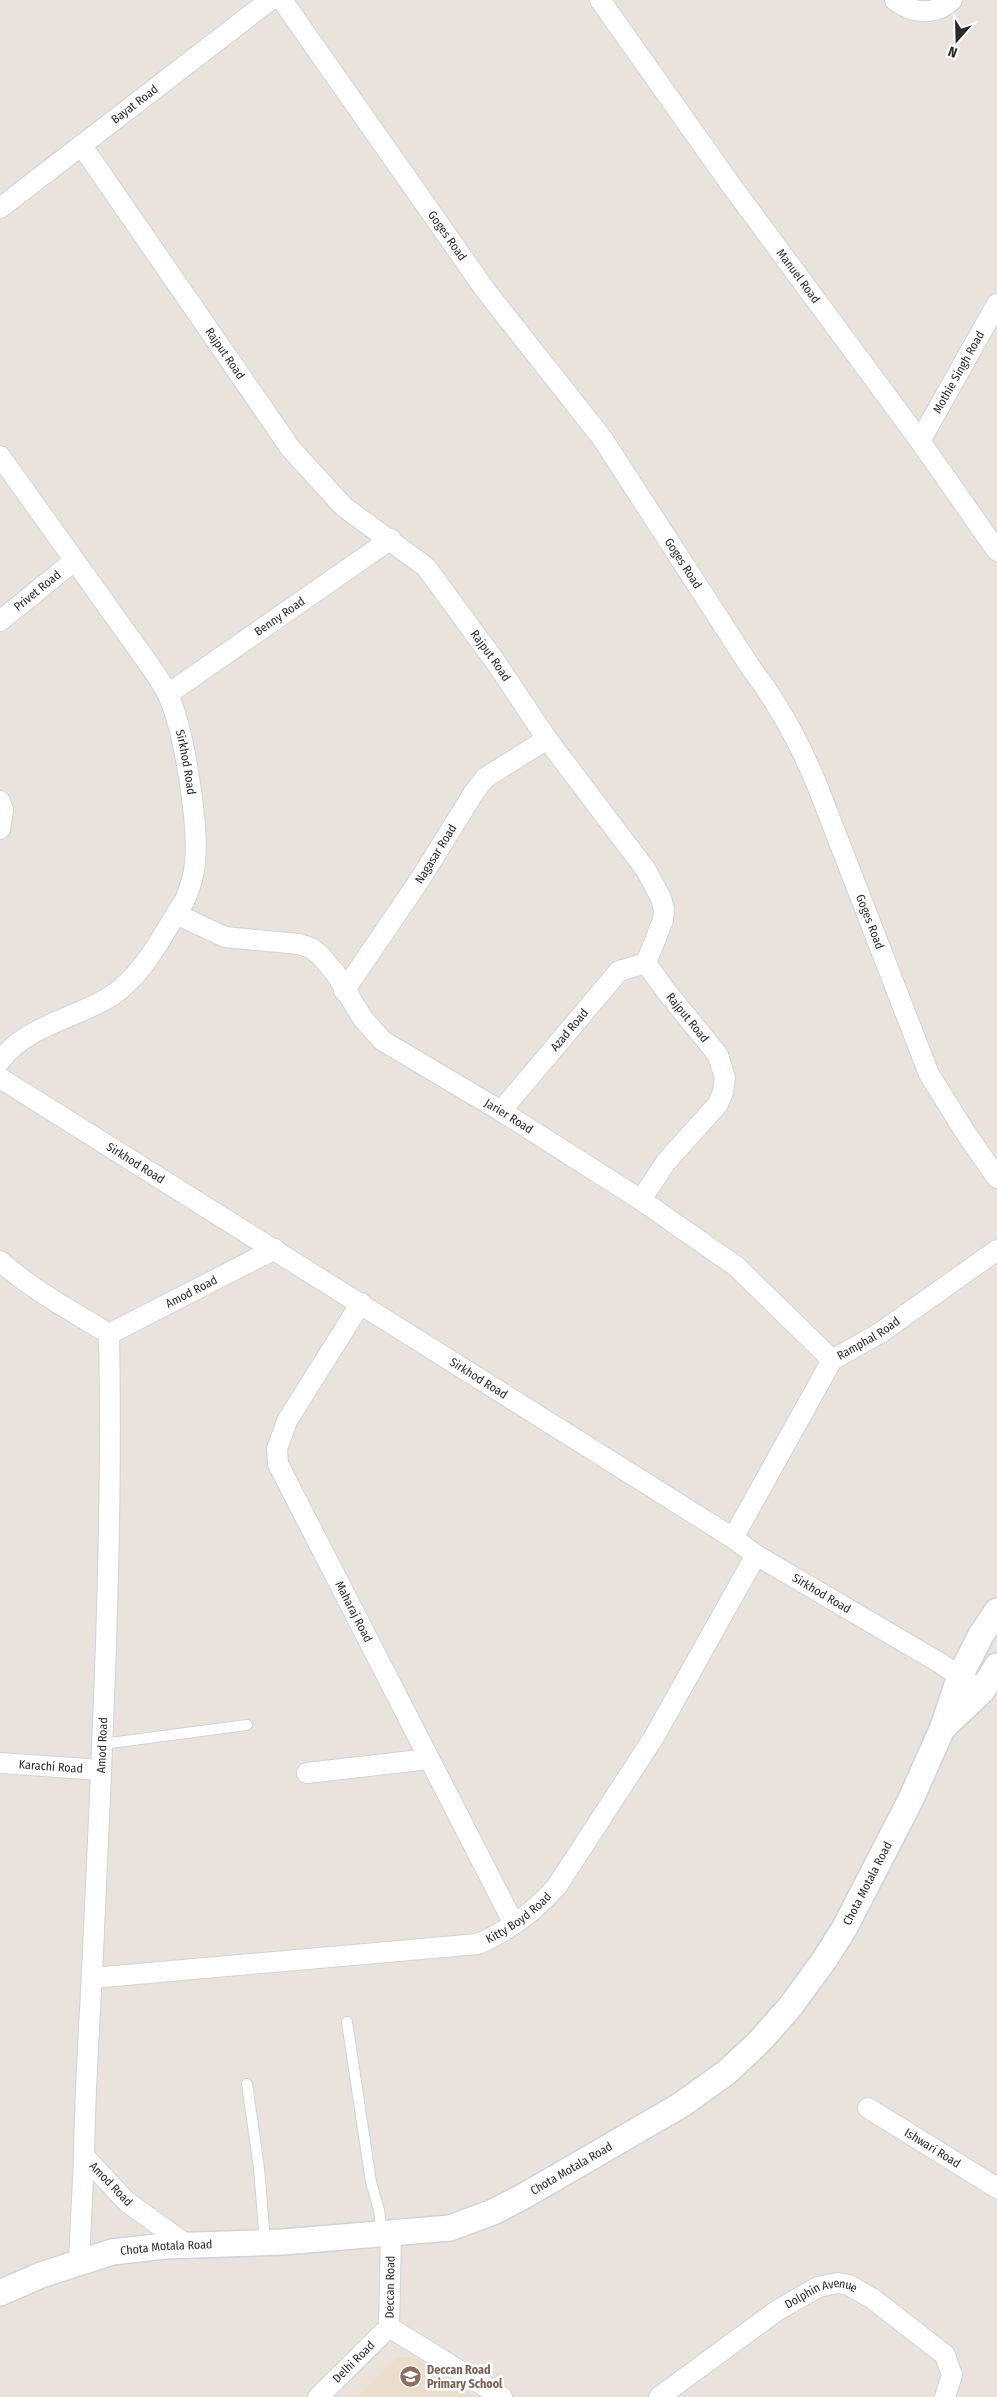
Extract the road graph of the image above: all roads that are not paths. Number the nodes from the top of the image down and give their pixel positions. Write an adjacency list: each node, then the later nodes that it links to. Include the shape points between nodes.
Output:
1 (270, 0): 6 (street, Bayat Road)
2 (282, 0): 25 (street, Goges Road, via 486,291 602,438 773,697 817,785 929,1074 948,1108)
3 (600, 0): 9 (street, Manuel Road, via 731,185)
4 (895, 0): 5 (street, via 915,10 935,11)
5 (948, 3)
6 (82, 146): 7 (street, Bayat Road); 11 (street, Rajput Road, via 291,449 344,507)
7 (0, 208)
8 (997, 304): 9 (street, Mothie Singh Road)
9 (920, 441): 12 (street, Manuel Road)
10 (0, 456): 13 (street, Sirkhod Road)
11 (391, 539): 15 (street, Benny Road); 16 (street, Rajput Road, via 426,567 497,664)
12 (997, 551)
13 (74, 561): 14 (street, Privet Road); 15 (street, Sirkhod Road)
14 (0, 621)
15 (168, 694): 19 (street, Sirkhod Road, via 178,726 196,838 191,887)
16 (547, 740): 20 (street, Rajput Road, via 646,870 661,898 663,920); 21 (street, Nagasar Road, via 485,778)
17 (0, 801): 18 (street, via 3,810)
18 (0, 829)
19 (176, 914): 21 (street, Jarier Road, via 226,937 311,948 328,964); 22 (street, Sirkhod Road, via 132,979 103,1000 30,1035)
20 (646, 963): 24 (street, Azad Road, via 619,971); 26 (street, Rajput Road, via 718,1055 725,1078 718,1104 666,1162)
21 (344, 990): 24 (street, Jarier Road, via 363,1019 383,1041)
22 (0, 1061)
23 (0, 1078): 27 (street, Sirkhod Road)
24 (502, 1111): 26 (street, Jarier Road)
25 (997, 1178)
26 (641, 1200): 32 (street, Jarier Road, via 737,1267)
27 (275, 1249): 30 (street, Sirkhod Road); 31 (street, Amod Road)
28 (997, 1250): 32 (street, Ramphal Road, via 880,1333)
29 (0, 1261): 31 (street, via 13,1273)
30 (360, 1303): 33 (street, Sirkhod Road); 42 (street, Maharaj Road, via 287,1421 277,1449 278,1464)
31 (109, 1334): 41 (street, Amod Road, via 111,1428)
32 (832, 1360): 33 (street, Ramphal Road)
33 (733, 1538): 34 (street, Sirkhod Road)
34 (756, 1555): 37 (street, Sirkhod Road); 46 (street, Kitty Boyd Road, via 654,1737 604,1817 557,1886)
35 (997, 1611): 37 (street, Chota Motala Road)
36 (997, 1666): 38 (street, Chota Motala Road)
37 (960, 1676): 38 (street, Sirkhod Road); 40 (street, Chota Motala Road)
38 (982, 1691): 40 (street, Chota Motala Road)
39 (247, 1725): 41 (lane)
40 (943, 1727): 53 (street, Chota Motala Road, via 910,1801 845,1927 790,2007 727,2072 623,2140 493,2212 450,2228)
41 (102, 1744): 44 (street, Amod Road)
42 (429, 1759): 45 (street); 46 (street, Maharaj Road)
43 (4, 1768): 44 (street, Karachi Road)
44 (101, 1770): 47 (street, Amod Road)
45 (307, 1774)
46 (514, 1924): 47 (street, Kitty Boyd Road, via 478,1944)
47 (92, 1978): 51 (street, Amod Road)
48 (347, 2022): 53 (lane, via 371,2182)
49 (247, 2084): 54 (lane)
50 (868, 2108): 52 (street, Ishwari Road)
51 (84, 2156): 55 (street, Amod Road, via 127,2202); 56 (street, Amod Road)
52 (997, 2188)
53 (387, 2234): 54 (street, Chota Motala Road); 58 (street, Deccan Road)
54 (265, 2243): 55 (street, Chota Motala Road)
55 (187, 2245): 56 (street, Chota Motala Road, via 112,2252)
56 (79, 2262): 57 (street, Chota Motala Road)
57 (0, 2293)
58 (389, 2327): 59 (street, Delhi Road); 60 (street, Deccan Road)
59 (318, 2397)
60 (502, 2397)
61 (659, 2397): 62 (street, Dolphin Avenue, via 778,2310 818,2287 838,2283 849,2284 873,2299 945,2355 952,2375)
62 (945, 2397)

